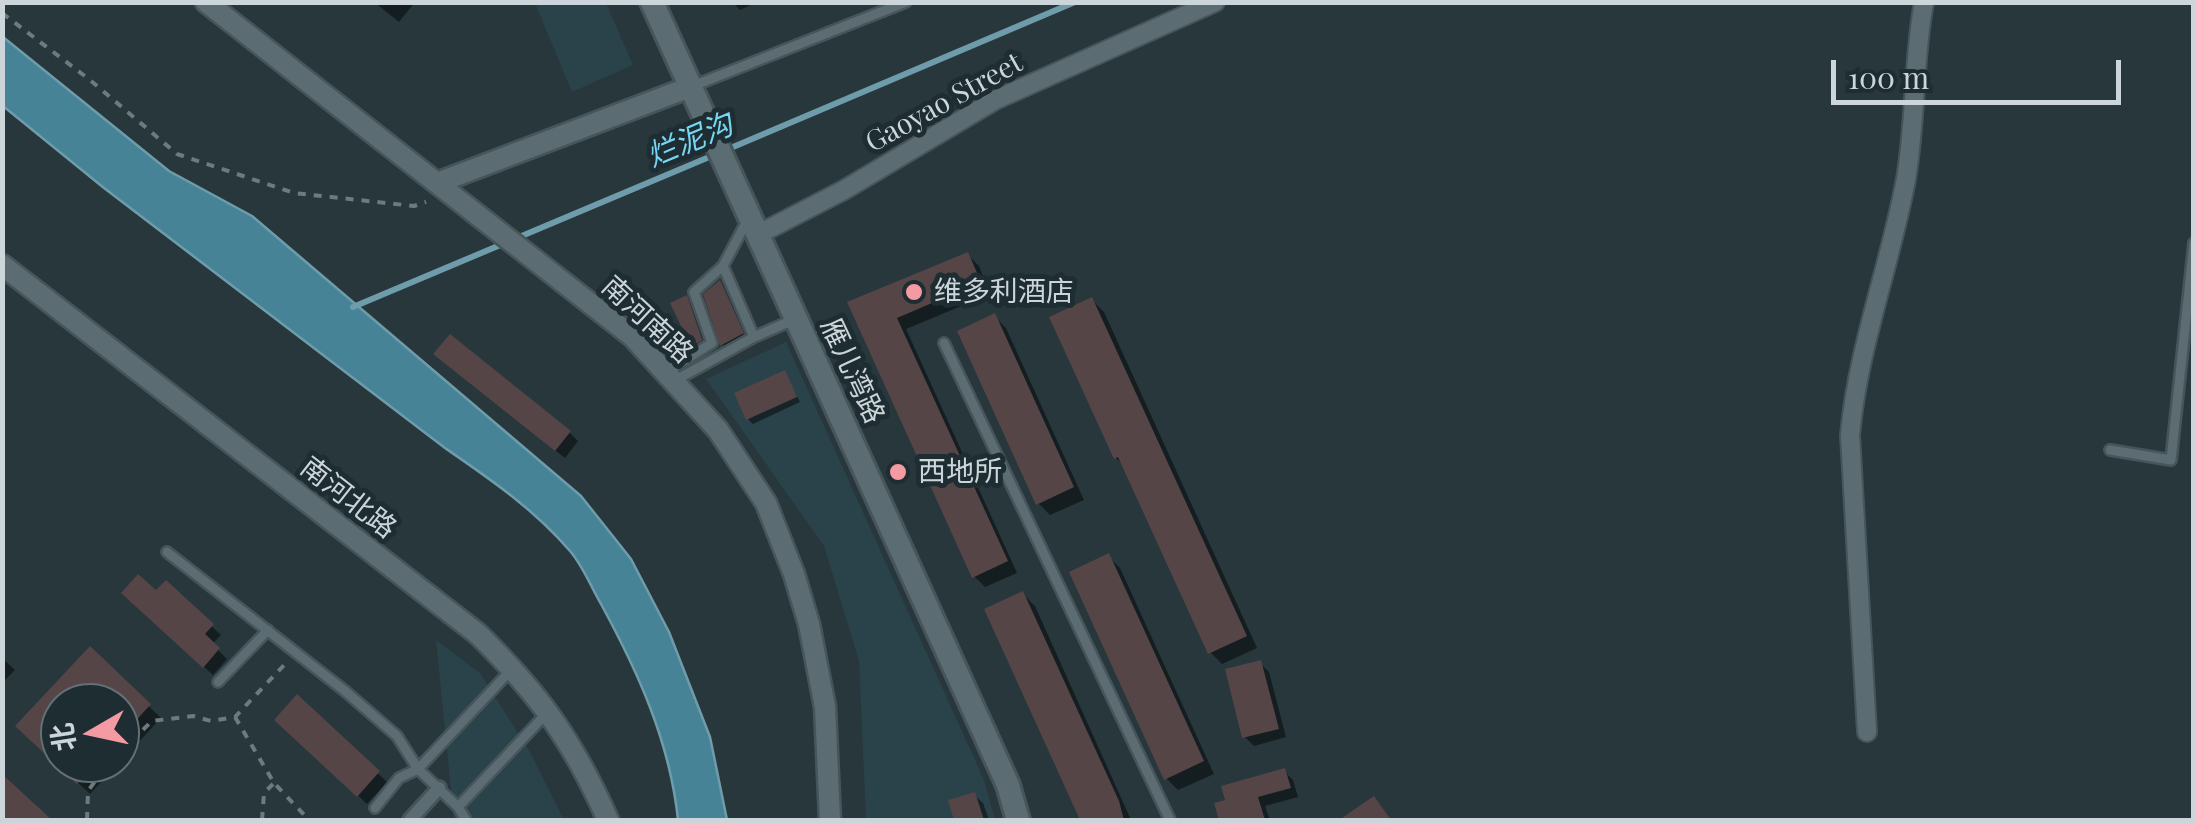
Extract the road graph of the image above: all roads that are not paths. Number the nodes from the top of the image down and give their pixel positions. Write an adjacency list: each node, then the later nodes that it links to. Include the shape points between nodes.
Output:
1 (206, 2): 7 (street, 南河南路)
2 (652, 2): 6 (main road, 雁儿湾路)
3 (906, 2): 6 (lane)
4 (1216, 2): 8 (street, Gaoyao Street, via 995,100 876,172)
5 (1924, 2): 22 (street, via 1906,178 1862,350 1850,435)
6 (694, 95): 7 (street); 8 (main road, 雁儿湾路)
7 (443, 188): 15 (street, 南河南路, via 633,337)
8 (753, 226): 11 (lane); 12 (main road, 雁儿湾路)
9 (2194, 243): 16 (lane, via 2171,460)
10 (2, 264): 19 (street, 南河北路)
11 (724, 266): 13 (lane); 15 (lane, via 694,292 712,343)
12 (796, 319): 13 (lane); 31 (main road, 雁儿湾路, via 1008,784)
13 (754, 337): 15 (lane)
14 (944, 343): 32 (lane)
15 (670, 377): 30 (street, 南河南路, via 718,430 766,504 794,574 825,707)
16 (2110, 450)
17 (167, 552): 18 (lane)
18 (268, 630): 20 (lane); 23 (lane, via 396,736)
19 (513, 668): 21 (street, 南河北路); 23 (lane)
20 (218, 682)
21 (548, 711): 25 (lane); 29 (street, 南河北路)
22 (1867, 732)
23 (418, 769): 24 (lane); 26 (lane, via 400,778)
24 (439, 788): 25 (lane); 27 (street)
25 (458, 807): 28 (lane)
26 (375, 808)
27 (410, 820)
28 (466, 820)
29 (608, 820)
30 (830, 820)
31 (1018, 820)
32 (1170, 820)

